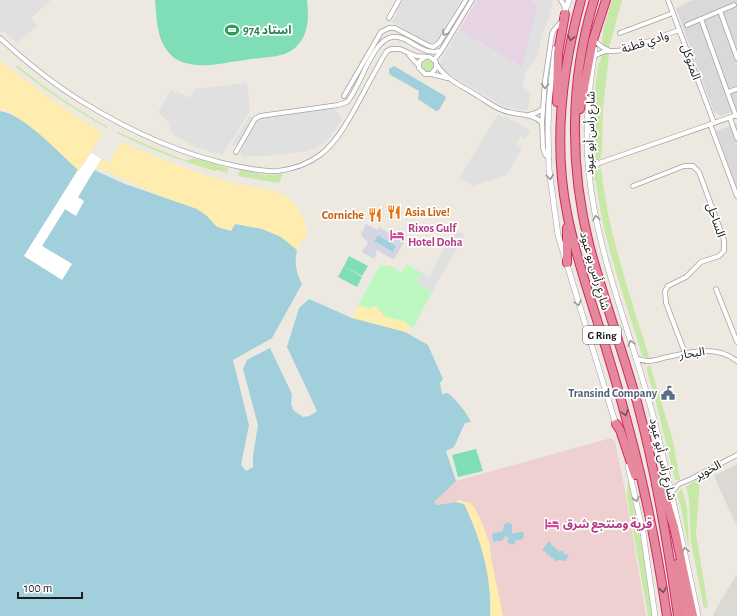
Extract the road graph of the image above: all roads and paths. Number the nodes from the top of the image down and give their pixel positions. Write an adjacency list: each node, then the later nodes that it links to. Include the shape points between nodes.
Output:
1 (399, 0): 14 (street)
2 (466, 0): 37 (street, one-way to 37, via 436,46 429,46 391,27 380,33)
3 (472, 0): 23 (street)
4 (561, 0): 11 (street)
5 (569, 0): 11 (street)
6 (581, 0): 46 (highway, شارع رأس بو عبود / G Ring, one-way to 46, via 563,86)
7 (594, 0): 45 (highway, شارع رأس بو عبود / G Ring, via 578,73)
8 (606, 0): 16 (highway)
9 (668, 0): 13 (street, المتوكل)
10 (734, 5): 12 (street)
11 (565, 11): 17 (street); 46 (highway, via 557,67)
12 (720, 11): 15 (street); 29 (street)
13 (673, 13): 19 (street, المتوكل); 20 (street)
14 (388, 18)
15 (701, 18): 18 (street); 36 (street)
16 (599, 21): 22 (street, شارع رأس أبو عبود); 45 (highway, via 593,40)
17 (560, 23): 38 (street, one-way to 38, via 552,34); 49 (street, via 548,101)
18 (687, 25)
19 (679, 30): 24 (street, وادي قطنة, via 625,50); 43 (street, المتوكل)
20 (620, 33)
21 (0, 38): 26 (street, via 43,75 80,101 126,126 200,156 244,168 269,171 301,165 321,154 345,125 387,52 400,49)
22 (596, 42): 24 (street, وادي قطنة); 27 (street, شارع رأس أبو عبود)
23 (441, 51): 25 (street); 30 (street)
24 (611, 51): 27 (street, وادي قطنة)
25 (434, 52): 30 (street); 47 (street, via 425,51 399,38 384,40 378,46 347,102 260,116 255,119)
26 (408, 54): 28 (street); 31 (street)
27 (594, 56): 48 (street, شارع رأس أبو عبود, via 588,107)
28 (425, 57): 30 (street); 31 (street)
29 (737, 58)
30 (433, 59): 32 (street)
31 (418, 65): 33 (street, via 422,73)
32 (436, 65): 33 (street); 34 (street)
33 (431, 74): 34 (street)
34 (449, 78): 39 (street, via 502,110)
35 (737, 89): 36 (street)
36 (728, 92): 40 (street)
37 (344, 96)
38 (543, 109): 39 (street); 42 (street)
39 (529, 115): 42 (street)
40 (736, 115): 41 (street)
41 (730, 118): 43 (street); 44 (street)
42 (542, 123): 49 (street, via 543,148)
43 (712, 124): 50 (street); 53 (street, المتوكل)
44 (737, 138)
45 (575, 140): 65 (highway, شارع رأس بو عبود / G Ring, via 580,202 589,243)
46 (560, 145): 54 (highway, شارع رأس بو عبود / G Ring)
47 (236, 152)
48 (588, 158): 50 (street); 51 (street, شارع رأس أبو عبود)
49 (549, 159): 55 (street, one-way to 55, via 558,235)
50 (599, 163): 51 (street)
51 (589, 173): 59 (street, شارع رأس أبو عبود, one-way to 51, via 598,229)
52 (634, 186): 58 (street, الساحل, via 684,166 693,166 700,172 724,240 724,252 701,262 686,277 668,286 664,291)
53 (737, 196)
54 (567, 213): 55 (highway); 69 (highway, شارع رأس بو عبود / G Ring, one-way to 69, via 578,261 607,350 630,433)
55 (566, 263): 63 (street, one-way to 63)
56 (716, 289): 57 (street)
57 (737, 342)
58 (685, 353): 60 (street, البحار, via 710,351 726,354); 61 (street, البحار)
59 (636, 358): 61 (street); 62 (street, شارع رأس أبو عبود)
60 (737, 360)
61 (645, 362): 62 (street)
62 (640, 371): 66 (street, شارع رأس أبو عبود)
63 (616, 424): 69 (highway); 71 (street, one-way to 71, via 637,501)
64 (737, 455): 67 (street, الخوير)
65 (654, 470): 68 (highway); 72 (highway, شارع رأس بو عبود)
66 (668, 481): 67 (street); 68 (street, شارع رأس أبو عبود)
67 (678, 484): 68 (street, الخوير)
68 (667, 492): 73 (highway); 74 (highway); 75 (street, شارع رأس أبو عبود, one-way to 68, via 685,552)
69 (651, 524): 70 (highway, شارع رأس بو عبود / G Ring, one-way to 70)
70 (666, 614)
71 (655, 616)
72 (678, 616)
73 (686, 616)
74 (693, 616)
75 (698, 616)

